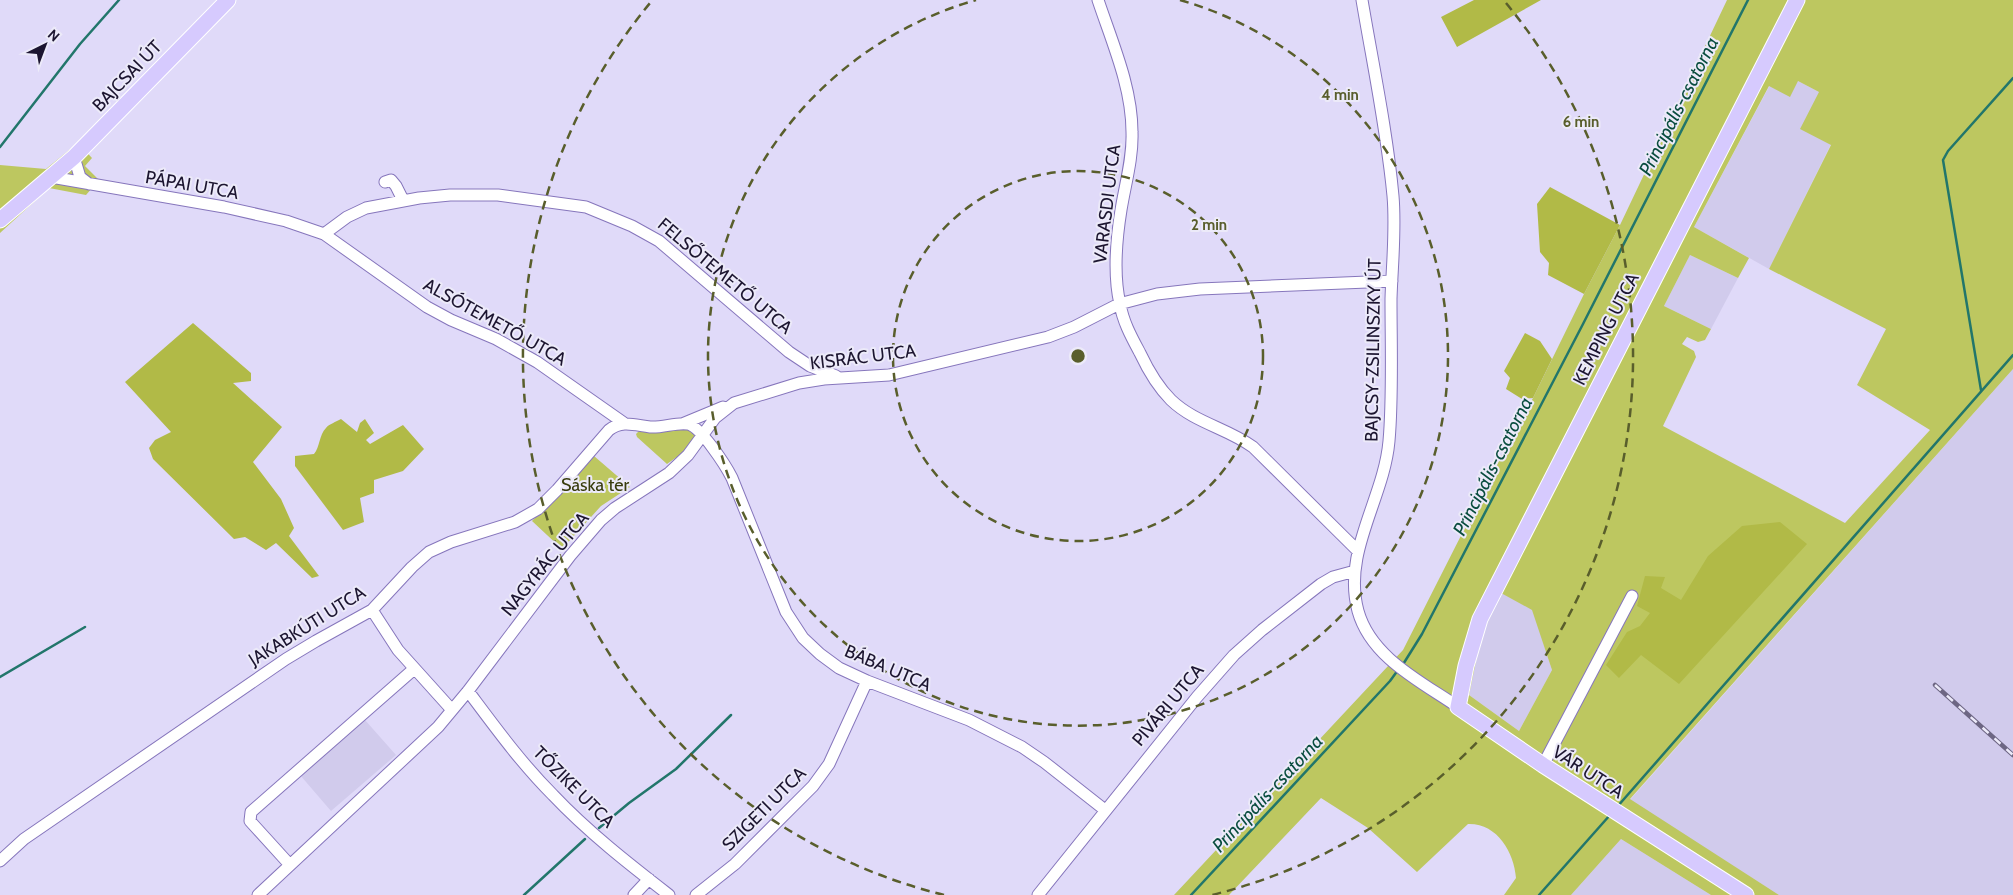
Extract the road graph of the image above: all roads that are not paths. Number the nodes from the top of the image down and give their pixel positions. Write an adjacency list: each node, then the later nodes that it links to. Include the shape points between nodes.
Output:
1 (228, 0): 5 (main road, BAJCSAI ÚT)
2 (1098, 0): 13 (street, VARASDI UTCA, via 1118,58 1132,126 1116,259)
3 (1362, 0): 12 (street, BAJCSY-ZSILINSZKY ÚT, via 1393,197)
4 (1797, 0): 27 (main road, KEMPING UTCA, via 1491,595 1480,619)
5 (74, 157): 6 (main road, BAJCSAI ÚT); 8 (street, via 80,177)
6 (51, 177): 8 (street, PÁPAI UTCA); 10 (main road, BAJCSAI ÚT)
7 (385, 182): 9 (street, via 391,180 395,183)
8 (90, 185): 11 (street, PÁPAI UTCA, via 224,207 286,221)
9 (403, 200): 11 (street, FELSŐTEMETŐ UTCA, via 356,212); 14 (street, FELSŐTEMETŐ UTCA, via 450,194 513,196 586,207 619,220 659,241 789,352 810,366)
10 (0, 220)
11 (324, 234): 16 (street, ALSÓTEMETŐ UTCA, via 426,306 537,362)
12 (1392, 281): 13 (street, KISRÁC UTCA, via 1200,289 1157,294); 19 (street, BAJCSY-ZSILINSZKY ÚT, via 1388,456)
13 (1120, 304): 14 (street, KISRÁC UTCA, via 1048,337 897,373); 19 (street, VARASDI UTCA, via 1143,360 1170,399 1195,418 1253,447)
14 (840, 378): 15 (street, KISRÁC UTCA, via 799,383)
15 (734, 403): 17 (street); 18 (street, KISRÁC UTCA, via 715,418)
16 (624, 423): 17 (street, via 651,427); 22 (street, JAKABKÚTI UTCA, via 609,430 538,509 515,522 429,552)
17 (681, 424): 18 (street, via 694,426)
18 (703, 436): 25 (street, BÁBA UTCA, via 732,478 791,622 820,654 839,668); 26 (street, NAGYRÁC UTCA, via 669,473 621,503 601,520)
19 (1358, 551): 20 (street, BAJCSY-ZSILINSZKY ÚT)
20 (1355, 571): 24 (street, BAJCSY-ZSILINSZKY ÚT, via 1361,619 1372,640 1392,661); 30 (street, PIVÁRI UTCA, via 1327,580 1246,643 1197,696)
21 (1632, 596): 29 (street)
22 (372, 610): 23 (street); 31 (street, JAKABKÚTI UTCA, via 316,641 220,703 24,839)
23 (414, 669): 28 (street); 32 (street, via 249,815 250,821)
24 (1414, 676): 27 (street, VÁR UTCA)
25 (867, 681): 30 (street, BÁBA UTCA, via 969,720 1022,747); 37 (street, SZIGETI UTCA, via 829,764 813,786 735,864)
26 (468, 691): 28 (street, NAGYRÁC UTCA); 33 (street, TŐZIKE UTCA, via 552,795)
27 (1458, 707): 29 (main road, VÁR UTCA)
28 (452, 710): 32 (street, NAGYRÁC UTCA, via 420,745)
29 (1543, 765): 39 (main road, VÁR UTCA)
30 (1105, 810): 38 (street, PIVÁRI UTCA)
31 (0, 861)
32 (290, 865): 34 (street, NAGYRÁC UTCA)
33 (649, 879): 35 (street); 36 (street, TŐZIKE UTCA)
34 (258, 895)
35 (634, 895)
36 (669, 895)
37 (696, 895)
38 (1038, 895)
39 (1746, 895)

